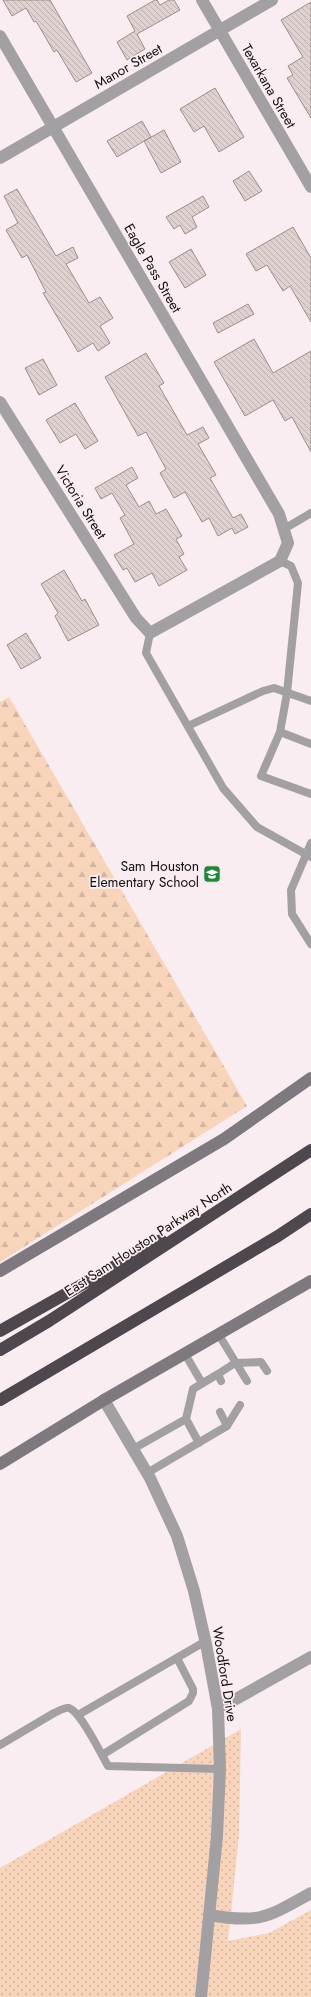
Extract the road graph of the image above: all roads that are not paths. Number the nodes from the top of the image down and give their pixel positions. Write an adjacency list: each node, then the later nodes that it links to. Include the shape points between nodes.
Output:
1 (202, 0): 3 (street, Texarkana Street)
2 (272, 0): 3 (street, Manor Street)
3 (220, 30): 5 (street, Manor Street); 7 (street, Texarkana Street)
4 (0, 36): 5 (street, Eagle Pass Street)
5 (53, 128): 6 (street, Manor Street); 10 (street, Eagle Pass Street, via 280,514)
6 (0, 158)
7 (311, 187)
8 (0, 402): 12 (street, Victoria Street, via 136,618)
9 (311, 513): 10 (lane)
10 (284, 529): 11 (street, Eagle Pass Street, via 288,543)
11 (280, 561): 12 (street); 13 (lane, via 291,566 298,583)
12 (150, 633): 15 (lane, via 146,653)
13 (287, 693): 14 (lane); 15 (lane, via 274,688 263,691); 16 (lane)
14 (311, 701)
15 (188, 726): 20 (lane, via 223,788 257,826)
16 (280, 732): 17 (lane); 18 (lane, via 261,776)
17 (311, 744)
18 (311, 794)
19 (311, 843): 20 (lane)
20 (309, 855): 21 (lane, via 291,890 292,914)
21 (311, 944)
22 (311, 1078): 26 (main road, via 224,1139)
23 (311, 1150): 24 (highway, East Sam Houston Parkway North)
24 (273, 1176): 28 (highway); 30 (highway, East Sam Houston Parkway North)
25 (311, 1214): 36 (highway)
26 (0, 1271)
27 (311, 1281): 29 (main road)
28 (0, 1332)
29 (219, 1335): 31 (main road); 32 (lane)
30 (0, 1350)
31 (185, 1354): 35 (lane); 37 (main road)
32 (235, 1362): 33 (lane, via 262,1362); 34 (lane); 35 (lane, via 219,1377)
33 (267, 1371)
34 (247, 1381)
35 (202, 1383): 40 (lane, via 194,1389)
36 (0, 1400)
37 (104, 1400): 43 (street, Woodford Drive); 44 (main road)
38 (240, 1405): 41 (lane)
39 (220, 1412): 41 (lane)
40 (186, 1418): 42 (lane); 43 (lane)
41 (228, 1426): 42 (lane)
42 (199, 1443): 45 (lane)
43 (133, 1449): 45 (street, Woodford Drive)
44 (0, 1464)
45 (147, 1473): 46 (street, Woodford Drive, via 177,1536)
46 (206, 1642): 47 (lane); 49 (street, Woodford Drive)
47 (177, 1658): 50 (lane); 52 (lane, via 193,1689 189,1702)
48 (311, 1658): 49 (street)
49 (218, 1709): 53 (street, Woodford Drive)
50 (78, 1715): 51 (lane, via 69,1708 63,1709); 52 (lane)
51 (0, 1745)
52 (102, 1755): 53 (lane, via 108,1766)
53 (220, 1769): 55 (street, Woodford Drive)
54 (311, 1893): 55 (street, via 280,1910 254,1920 236,1920)
55 (210, 1915): 56 (street, Woodford Drive)
56 (201, 1997)

